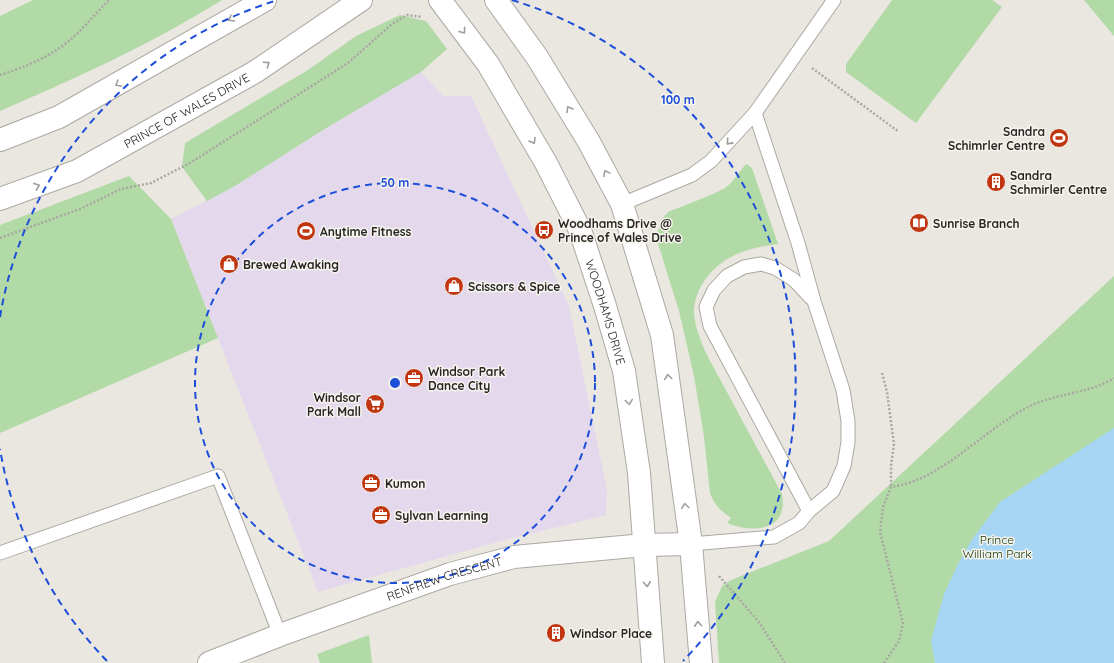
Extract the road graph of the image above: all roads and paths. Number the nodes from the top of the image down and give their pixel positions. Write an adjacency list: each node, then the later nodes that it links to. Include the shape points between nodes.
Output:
1 (109, 0): 9 (path, via 69,41 18,70)
2 (265, 0): 12 (street, one-way to 12, via 59,117)
3 (361, 0): 13 (street, PRINCE OF WALES DRIVE, one-way to 3, via 77,171 255,72)
4 (440, 0): 22 (street, WOODHAMS DRIVE, one-way to 22, via 488,64 546,163 580,230 624,371 639,472)
5 (496, 0): 14 (street, one-way to 5, via 589,142 537,57)
6 (834, 0): 8 (lane)
7 (424, 17): 15 (path, via 407,15 392,24 348,63 190,163 151,183 120,189 80,209)
8 (795, 55): 10 (lane); 11 (path)
9 (0, 75)
10 (755, 113): 14 (lane, one-way to 14, via 711,161 692,175); 16 (lane, via 798,243)
11 (899, 132)
12 (0, 140)
13 (0, 199)
14 (622, 204): 21 (street, one-way to 14, via 662,335)
15 (0, 238)
16 (814, 301): 20 (lane, via 843,390 848,421 848,442 844,466 833,491); 20 (lane, via 794,280 775,268 761,264 744,267 727,276 714,290 706,307 710,326)
17 (882, 373): 19 (path, via 894,444)
18 (1114, 378): 19 (path, via 1098,386 1031,405 922,478)
19 (891, 487): 30 (path, via 883,507 880,532 903,622 899,641)
20 (809, 511): 21 (lane, via 799,523 774,537)
21 (691, 544): 22 (street, RENFREW CRESCENT); 28 (street, one-way to 21)
22 (644, 545): 25 (street, RENFREW CRESCENT, via 514,557 450,574); 27 (street, WOODHAMS DRIVE, one-way to 27)
23 (0, 553): 25 (lane, via 218,476)
24 (717, 574): 29 (path, via 759,622)
25 (280, 635): 26 (street, RENFREW CRESCENT)
26 (209, 663)
27 (653, 663)
28 (701, 663)
29 (785, 663)
30 (884, 663)

